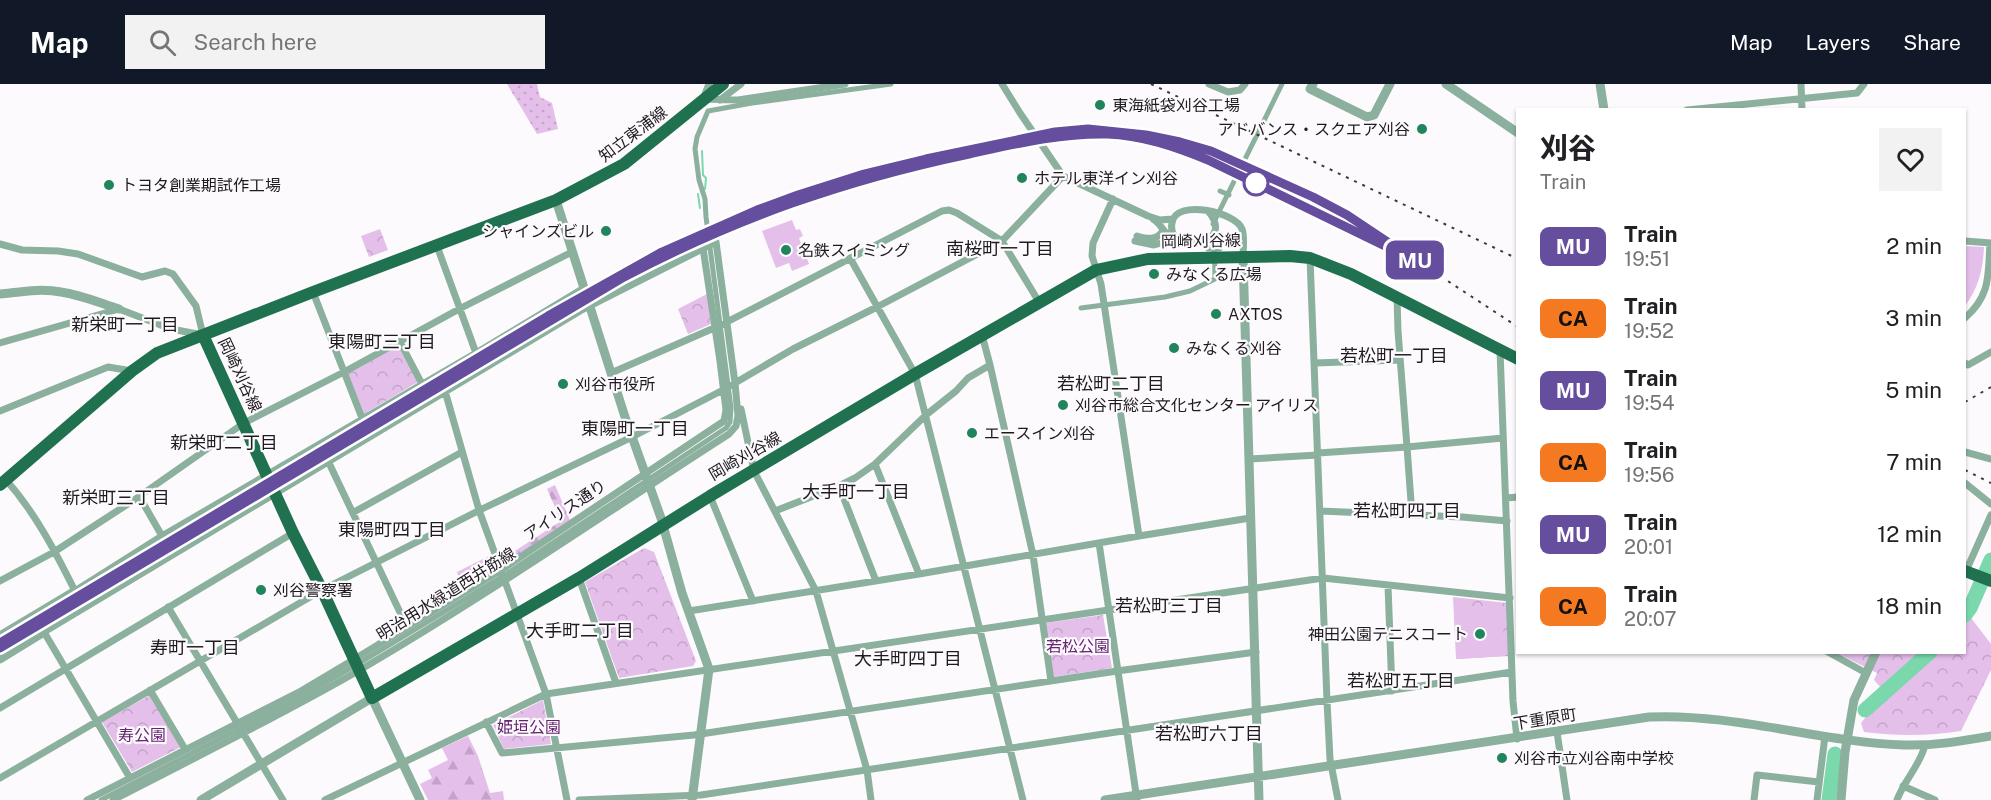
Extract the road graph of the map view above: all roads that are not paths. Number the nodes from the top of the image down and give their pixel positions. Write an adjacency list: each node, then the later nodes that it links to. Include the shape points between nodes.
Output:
1 (709, 84): 16 (street)
2 (723, 84): 16 (main road, 知立東浦線)
3 (741, 84): 18 (street)
4 (845, 84): 18 (street)
5 (891, 84): 38 (street, via 708,111 695,149)
6 (1002, 84): 23 (street)
7 (1209, 84): 8 (street, via 1228,92 1240,90)
8 (1245, 84)
9 (1282, 84): 25 (street)
10 (1313, 84): 11 (street, via 1311,89 1367,117 1374,115)
11 (1390, 84)
12 (1446, 84): 22 (street)
13 (1600, 84): 19 (street)
14 (1801, 84): 17 (street)
15 (1864, 84): 17 (street, via 1857,93)
16 (703, 99): 18 (street); 27 (main road, 知立東浦線, via 624,164)
17 (1801, 99): 20 (street); 21 (street)
18 (720, 100)
19 (1604, 108)
20 (1708, 108)
21 (1802, 108)
22 (1516, 132)
23 (1063, 176): 26 (street); 33 (street)
24 (1220, 191): 25 (street)
25 (1228, 195): 53 (street, via 1213,224 1215,279 1165,297)
26 (1113, 199): 29 (street); 44 (street, via 1093,243)
27 (556, 200): 39 (main road, 岡崎刈谷線); 40 (street)
28 (1208, 211): 30 (street, via 1187,210); 35 (street, via 1215,223 1211,238 1206,242); 41 (street, via 1238,222 1242,228)
29 (1148, 216): 30 (street); 31 (street)
30 (1172, 219): 35 (street, via 1174,236)
31 (1163, 230): 32 (street); 32 (street, via 1155,238 1136,238 1154,245)
32 (1172, 240): 35 (street)
33 (1002, 241): 42 (street, via 949,210); 49 (street); 51 (street)
34 (1966, 241): 36 (street)
35 (1185, 242)
36 (1991, 243): 55 (street, via 1983,298)
37 (0, 244): 57 (street, via 22,250 78,254 142,277 173,274 196,306)
38 (710, 245): 50 (street); 56 (street); 56 (street)
39 (436, 246): 46 (main road, 岡崎刈谷線); 52 (street)
40 (572, 252): 45 (street); 52 (street)
41 (1243, 257): 43 (main road, 岡崎刈谷線); 44 (main road, 岡崎刈谷線, via 1148,259); 86 (street)
42 (850, 258): 51 (street); 56 (street)
43 (1311, 258): 48 (main road, 岡崎刈谷線); 66 (street)
44 (1096, 270): 49 (main road, 岡崎刈谷線); 113 (street)
45 (584, 288): 50 (street); 63 (street)
46 (313, 292): 57 (main road, 岡崎刈谷線); 70 (street)
47 (0, 294): 54 (street, via 58,291)
48 (1397, 297): 61 (main road, 岡崎刈谷線); 65 (street)
49 (1039, 302): 58 (main road, 岡崎刈谷線)
50 (590, 306): 71 (street); 75 (street)
51 (877, 307): 72 (street); 74 (street)
52 (461, 308): 59 (street); 63 (street)
53 (1081, 308)
54 (119, 309): 57 (street, via 171,329); 60 (street)
55 (1966, 317)
56 (721, 324): 71 (street); 74 (street); 74 (street)
57 (203, 335): 69 (main road, 岡崎刈谷線, via 158,353); 79 (main road, 岡崎刈谷線)
58 (982, 335): 68 (street); 72 (main road, 岡崎刈谷線)
59 (400, 342): 70 (street); 73 (street)
60 (0, 343)
61 (1500, 350): 64 (main road, 岡崎刈谷線); 81 (street)
62 (1991, 351): 67 (street)
63 (476, 353): 73 (street)
64 (1516, 358)
65 (1400, 360): 66 (street); 82 (street)
66 (1315, 363): 85 (street)
67 (1966, 364)
68 (990, 365): 77 (street, via 968,378); 116 (street)
69 (132, 370): 76 (street, via 108,367); 93 (main road, 岡崎刈谷線)
70 (344, 372): 78 (street); 79 (street)
71 (611, 373): 80 (street)
72 (915, 374): 77 (street); 90 (main road, 岡崎刈谷線)
73 (422, 384): 78 (street)
74 (729, 386): 80 (street); 90 (street); 92 (street, via 724,421); 92 (street, via 738,416 729,434)
75 (445, 391): 83 (street); 88 (street)
76 (0, 411)
77 (926, 415): 89 (street); 118 (street)
78 (362, 418): 91 (street)
79 (244, 423): 91 (main road, 岡崎刈谷線); 97 (street)
80 (632, 437): 92 (street); 102 (street)
81 (1503, 438): 82 (street); 100 (street)
82 (1407, 447): 85 (street); 107 (street)
83 (462, 452): 102 (street); 105 (street)
84 (1966, 452): 87 (street)
85 (1318, 454): 86 (street); 104 (street)
86 (1249, 459): 108 (street)
87 (1991, 459)
88 (329, 463): 96 (street); 105 (street)
89 (875, 464): 95 (street); 120 (street)
90 (754, 471): 98 (main road, 岡崎刈谷線); 103 (street)
91 (266, 474): 96 (main road, 岡崎刈谷線); 112 (street)
92 (647, 479): 110 (street); 121 (street, アイリス通り); 121 (street)
93 (3, 482): 115 (street, via 21,497)
94 (1966, 484): 101 (street)
95 (839, 486): 103 (street); 125 (street)
96 (276, 494): 111 (main road, 岡崎刈谷線); 141 (street)
97 (139, 496): 112 (street); 115 (street)
98 (710, 496): 110 (main road, 岡崎刈谷線); 133 (street)
99 (1516, 497): 100 (street)
100 (1506, 498): 109 (street)
101 (1991, 504)
102 (479, 510): 117 (street); 121 (street)
103 (775, 511): 131 (street)
104 (1320, 511): 107 (street); 123 (street)
105 (354, 512): 117 (street)
106 (1991, 515): 119 (street)
107 (1412, 516): 109 (street)
108 (1250, 518): 113 (street); 128 (street)
109 (1507, 521): 132 (street)
110 (663, 525): 122 (main road, 岡崎刈谷線); 136 (street)
111 (293, 533): 129 (main road, 岡崎刈谷線); 134 (street)
112 (162, 536): 130 (street)
113 (1139, 536): 114 (street)
114 (1099, 543): 116 (street); 135 (street)
115 (54, 552): 124 (street); 130 (street)
116 (1033, 555): 118 (street); 138 (street)
117 (378, 562): 129 (street); 139 (street)
118 (964, 567): 120 (street); 140 (street)
119 (1967, 572): 126 (main road)
120 (919, 574): 125 (street)
121 (503, 576): 137 (street); 139 (street); 149 (street)
122 (579, 578): 137 (main road, 岡崎刈谷線); 156 (street)
123 (1323, 578): 127 (street); 128 (street); 162 (street)
124 (0, 581)
125 (876, 581): 131 (street)
126 (1991, 581)
127 (1388, 586): 132 (street); 159 (street)
128 (1254, 588): 135 (street); 144 (street)
129 (322, 590): 148 (street); 149 (main road, 岡崎刈谷線)
130 (75, 591): 142 (street)
131 (816, 591): 133 (street); 143 (street)
132 (1513, 595): 153 (street)
133 (753, 602): 136 (street)
134 (168, 607): 148 (street); 150 (street)
135 (1107, 609): 138 (street); 152 (street)
136 (688, 611): 151 (street)
137 (518, 613): 160 (street); 161 (main road, 岡崎刈谷線)
138 (1042, 619): 140 (street); 155 (street)
139 (407, 627): 149 (street)
140 (980, 628): 143 (street); 158 (street)
141 (44, 632): 147 (street); 150 (street)
142 (0, 636)
143 (832, 650): 151 (street); 164 (street)
144 (1256, 652): 152 (street); 165 (street)
145 (1832, 654): 154 (street)
146 (1875, 654): 154 (street)
147 (0, 659)
148 (200, 660): 157 (street); 168 (street)
149 (356, 665): 161 (main road, 岡崎刈谷線); 168 (street); 168 (street, via 301,691)
150 (66, 669): 163 (street); 166 (street)
151 (709, 669): 156 (street); 171 (street)
152 (1117, 671): 155 (street); 169 (street)
153 (1512, 672): 159 (street); 174 (street)
154 (1866, 673): 175 (street, via 1854,700)
155 (1051, 681): 158 (street)
156 (616, 683): 160 (street)
157 (150, 690): 166 (street); 179 (street)
158 (995, 690): 164 (street); 178 (street)
159 (1392, 691): 162 (street)
160 (546, 694): 167 (street); 177 (street)
161 (372, 698): 180 (street); 181 (street)
162 (1327, 701): 165 (street); 182 (street)
163 (0, 708)
164 (849, 712): 171 (street); 183 (street)
165 (1258, 712): 169 (street); 184 (street)
166 (96, 721): 185 (street); 186 (street)
167 (486, 723): 177 (street, via 502,753); 180 (street)
168 (241, 728): 179 (street); 181 (street); 192 (street); 193 (street)
169 (1126, 731): 178 (street); 190 (street)
170 (1557, 732): 172 (street, 下重原町, via 1649,717 1680,716); 174 (street, 下重原町); 205 (street)
171 (702, 734): 177 (street); 189 (street)
172 (1825, 736): 175 (street, 下重原町); 187 (street)
173 (1991, 736): 176 (street, 下重原町)
174 (1517, 739): 182 (street, 下重原町)
175 (1847, 739): 176 (street, 下重原町); 208 (street)
176 (1924, 745): 188 (street, via 1922,758)
177 (556, 748): 198 (street)
178 (1010, 748): 183 (street); 201 (street)
179 (185, 749): 186 (street)
180 (402, 762): 196 (street); 197 (street)
181 (262, 763): 194 (street); 195 (street)
182 (1332, 766): 184 (street, 下重原町); 204 (street)
183 (867, 770): 189 (street); 200 (street)
184 (1259, 776): 190 (street, 下重原町); 203 (street)
185 (0, 778)
186 (130, 778): 191 (street)
187 (1819, 782): 206 (street, via 1757,775); 207 (street)
188 (1903, 786): 209 (street); 210 (street)
189 (692, 798): 199 (street)
190 (1137, 798): 202 (street, 下重原町)
191 (87, 800)
192 (101, 800)
193 (112, 800)
194 (201, 800)
195 (284, 800)
196 (325, 800)
197 (420, 800)
198 (567, 800)
199 (579, 800)
200 (871, 800)
201 (1023, 800)
202 (1105, 800)
203 (1259, 800)
204 (1338, 800)
205 (1567, 800)
206 (1754, 800)
207 (1817, 800)
208 (1841, 800)
209 (1897, 800)
210 (1935, 800)

